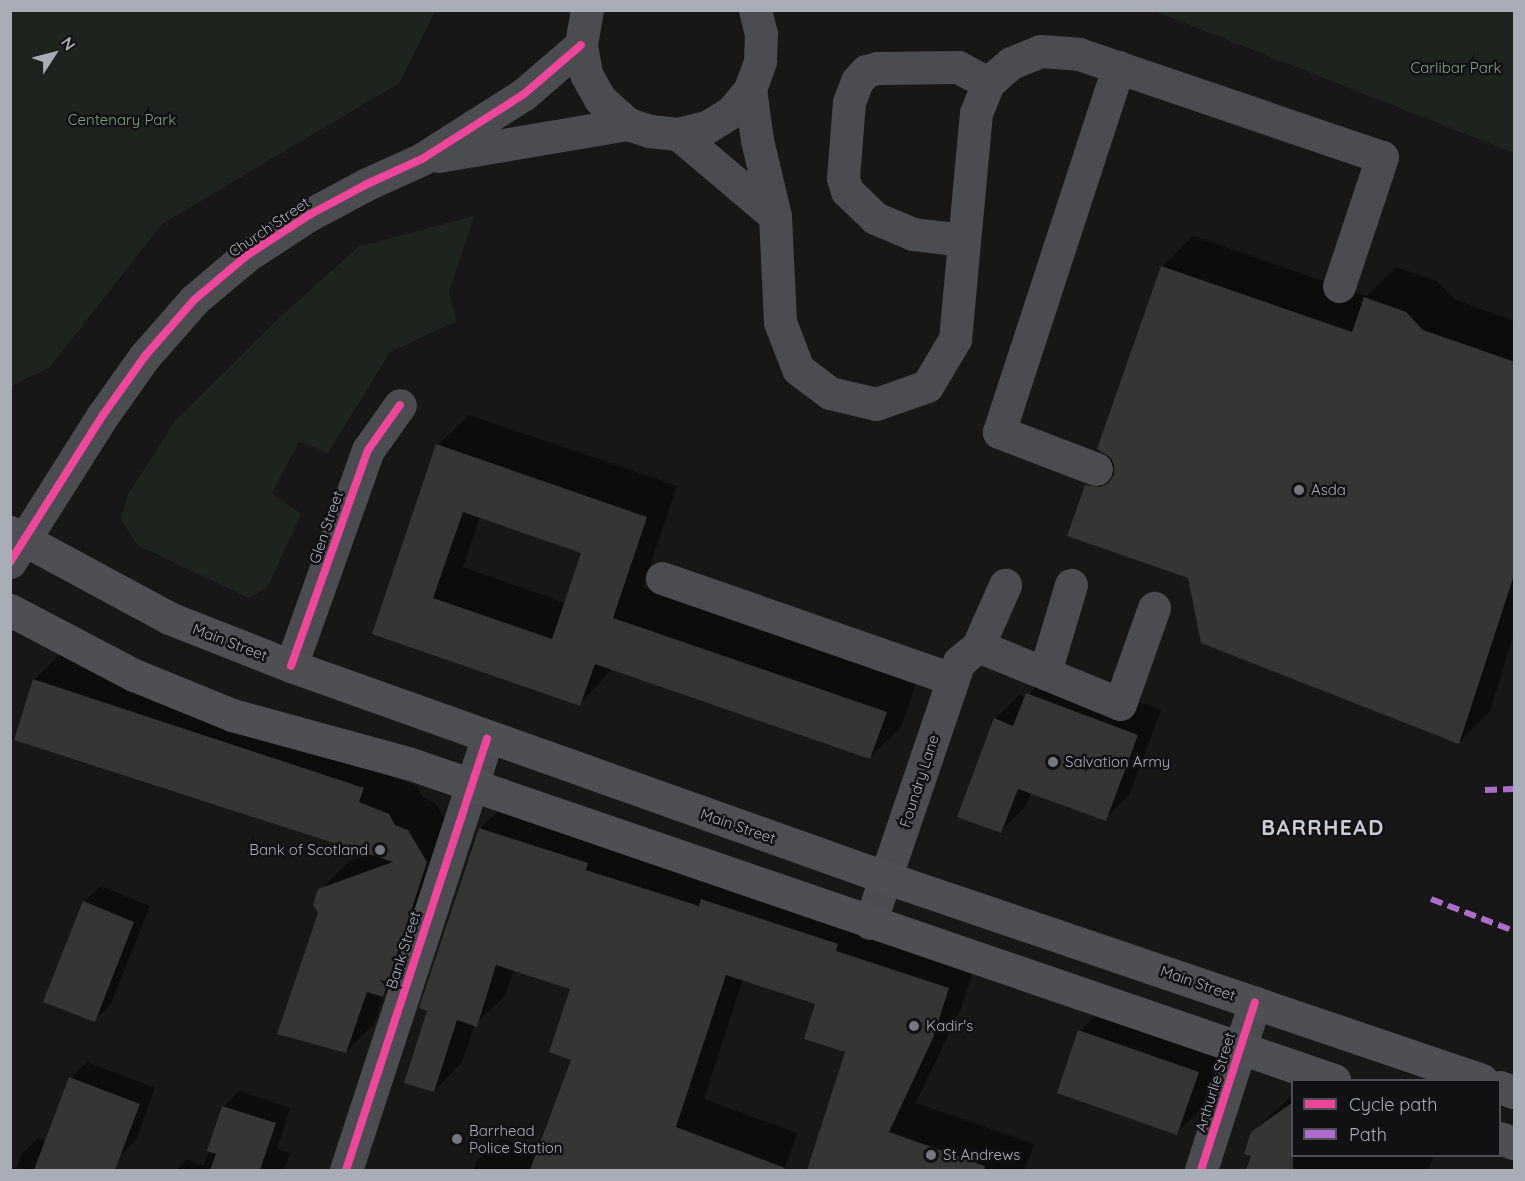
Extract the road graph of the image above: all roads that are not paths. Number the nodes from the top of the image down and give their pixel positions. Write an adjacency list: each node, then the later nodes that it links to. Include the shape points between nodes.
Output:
1 (587, 10): 3 (street)
2 (766, 18): 6 (street, via 760,61)
3 (581, 45): 7 (street, via 586,74 600,99); 9 (street, Church Street, via 525,94)
4 (1118, 67): 5 (street, via 1079,54 1040,51 1011,63); 12 (street, via 1382,157); 14 (street, via 999,432)
5 (988, 83): 11 (street, via 976,113); 11 (street, via 958,67 878,68 866,71 857,81 849,102 843,178 847,191 875,218 913,234)
6 (750, 89): 8 (street, via 731,112 707,127); 10 (street)
7 (628, 124): 8 (street); 9 (street, Church Street)
8 (678, 134): 10 (street)
9 (422, 159): 15 (street, Church Street, via 309,215 246,256 195,300 145,356)
10 (775, 216): 11 (street, via 780,322 798,369 830,393 876,404 927,386 955,339)
11 (964, 240)
12 (1339, 286)
13 (400, 405): 22 (street, Glen Street, via 368,450)
14 (1096, 470)
15 (16, 546): 22 (main road, Main Street, via 169,618)
16 (662, 578): 24 (street)
17 (1005, 585): 21 (street, Foundry Lane)
18 (1071, 585): 23 (street)
19 (1154, 608): 23 (street, via 1120,704)
20 (10, 610): 26 (main road, via 134,675 232,715 408,763)
21 (978, 646): 23 (street); 24 (street, Foundry Lane, via 959,662)
22 (291, 666): 25 (main road, Main Street)
23 (1045, 672)
24 (952, 679): 27 (street, Foundry Lane)
25 (487, 738): 26 (street, Bank Street); 27 (main road, Main Street)
26 (472, 785): 28 (main road); 33 (street, Bank Street)
27 (887, 878): 28 (street, Foundry Lane); 29 (main road, Main Street)
28 (870, 923): 30 (main road)
29 (1255, 1002): 30 (street, Arthurlie Street); 32 (main road, Main Street)
30 (1239, 1047): 31 (main road); 34 (street, Arthurlie Street)
31 (1331, 1079)
32 (1479, 1079)
33 (346, 1170)
34 (1201, 1170)

